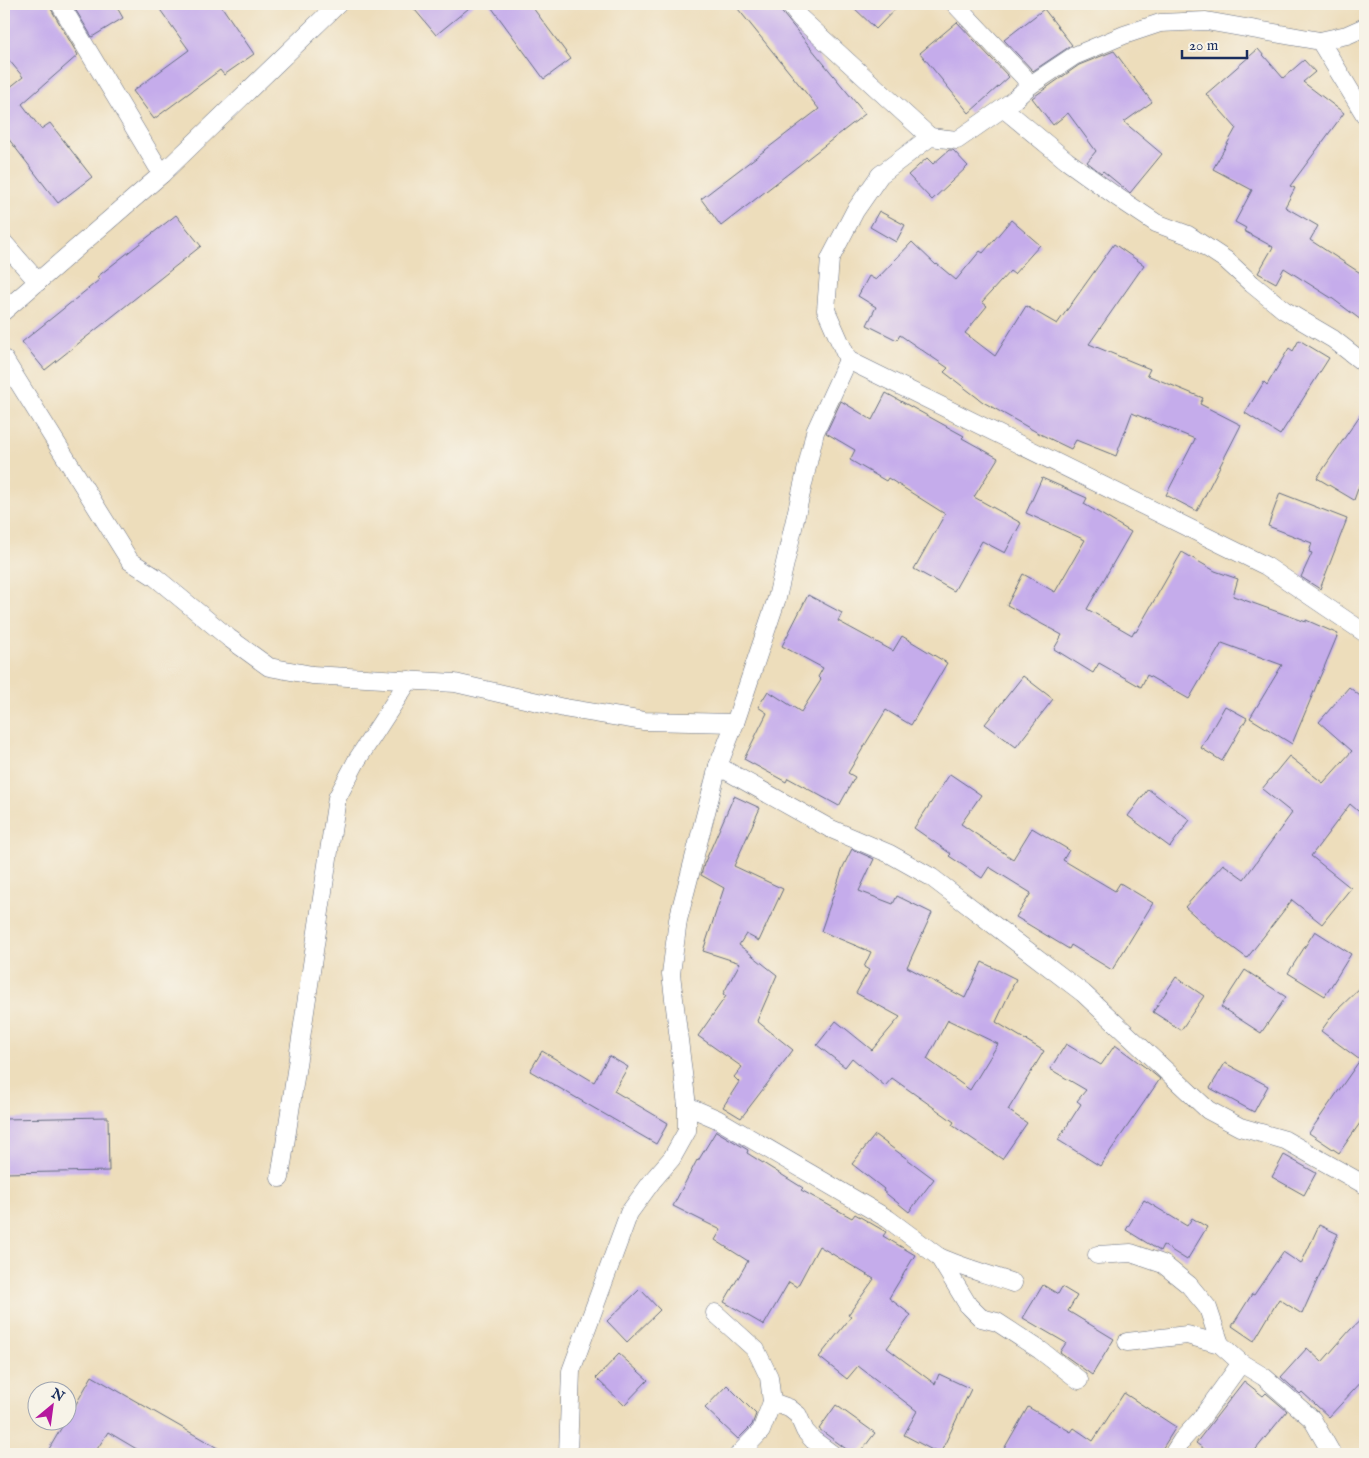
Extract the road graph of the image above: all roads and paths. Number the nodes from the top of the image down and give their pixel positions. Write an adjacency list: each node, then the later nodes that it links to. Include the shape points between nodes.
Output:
1 (60, 4): 11 (street)
2 (338, 4): 11 (street)
3 (789, 4): 10 (street, via 800,18)
4 (956, 4): 7 (street)
5 (1365, 27): 6 (street)
6 (1320, 41): 7 (street, via 1206,22 1160,23 1124,34 1074,56); 9 (street)
7 (1029, 86): 8 (street)
8 (1003, 108): 10 (street, via 957,140); 17 (street, via 1117,197 1156,223 1188,235 1226,260 1284,310 1333,339)
9 (1365, 114)
10 (930, 137): 16 (street, via 880,176 855,211 830,259 826,310)
11 (162, 174): 13 (street)
12 (4, 242): 13 (street)
13 (38, 282): 14 (street)
14 (4, 311)
15 (4, 359): 19 (street, via 130,561 269,667 312,675)
16 (848, 360): 18 (street, via 1266,566); 20 (street, via 815,432 776,598)
17 (1365, 364)
18 (1365, 633)
19 (408, 680): 20 (street, via 455,683 564,708 644,721); 23 (street, via 357,760 338,798)
20 (735, 723): 21 (street)
21 (718, 766): 22 (street, via 678,920 671,974); 24 (street, via 829,828 890,854 931,877 1083,993 1208,1110 1240,1128 1285,1140)
22 (687, 1106): 26 (street, via 716,1119 888,1219); 34 (street, via 687,1131 672,1158 629,1213 571,1370)
23 (280, 1178)
24 (1365, 1185)
25 (1097, 1255): 30 (street, via 1131,1253 1163,1264 1190,1285 1208,1308)
26 (939, 1257): 27 (street); 32 (street, via 968,1305 980,1318 997,1322)
27 (1013, 1283)
28 (715, 1314): 33 (street, via 756,1350 770,1377)
29 (1127, 1342): 30 (street, via 1187,1335)
30 (1220, 1344): 31 (street)
31 (1241, 1363): 37 (street); 38 (street, via 1264,1377 1312,1419)
32 (1079, 1380)
33 (772, 1402): 35 (street, via 761,1431); 36 (street, via 798,1415 804,1431)
34 (568, 1454)
35 (739, 1454)
36 (832, 1454)
37 (1173, 1454)
38 (1332, 1454)

